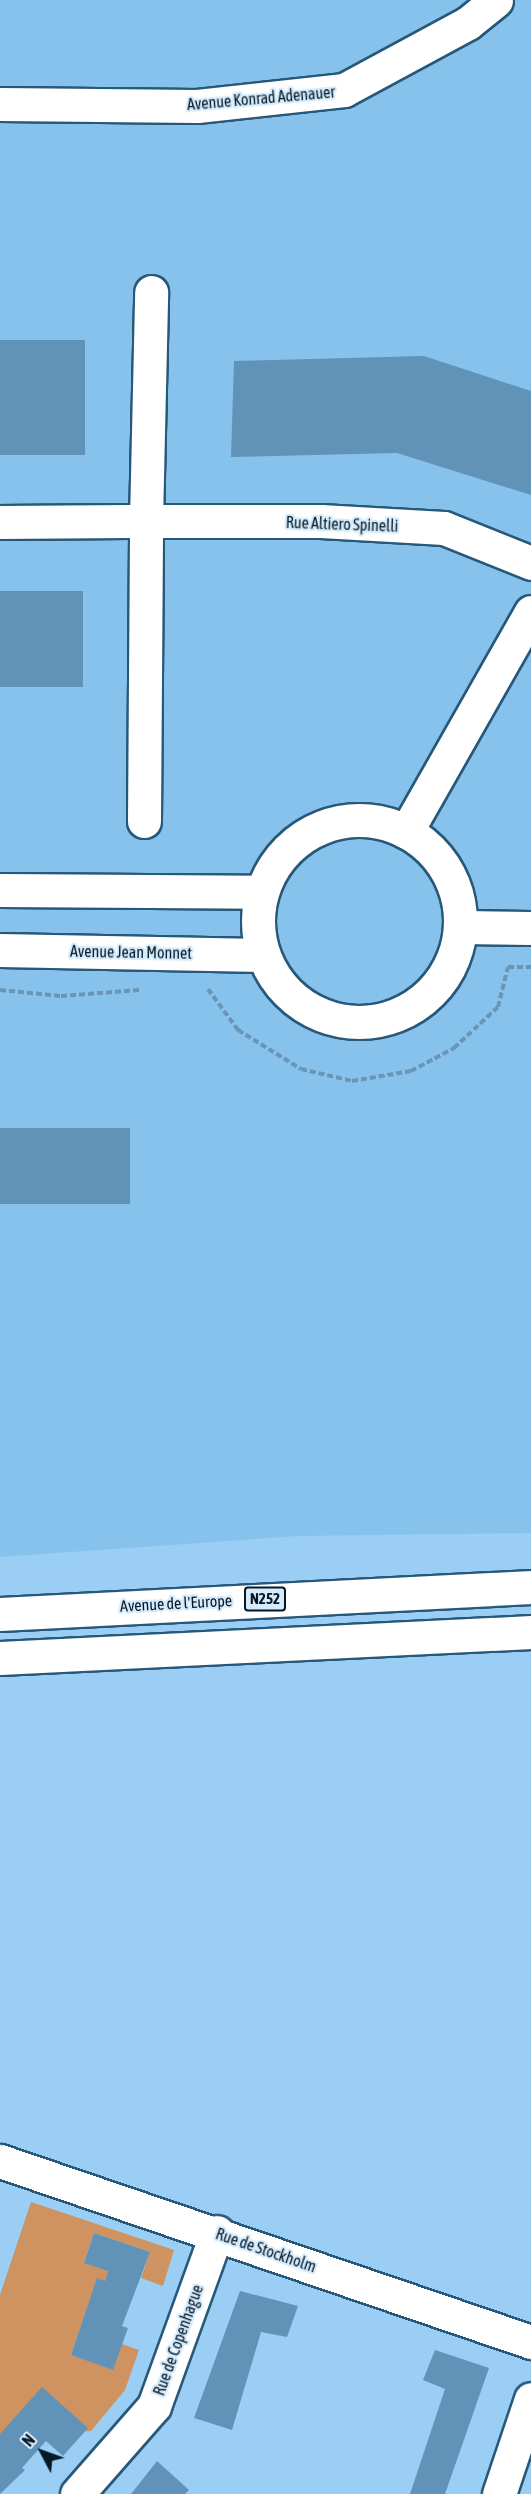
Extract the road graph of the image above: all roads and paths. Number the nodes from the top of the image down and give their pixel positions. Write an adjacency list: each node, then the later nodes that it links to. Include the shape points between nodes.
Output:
1 (496, 0): 2 (street, Avenue Konrad Adenauer, via 468,23 344,90 197,106)
2 (0, 104)
3 (151, 292): 4 (street)
4 (146, 521): 5 (street, Rue Altiero Spinelli); 6 (street, Rue Altiero Spinelli, via 321,521 444,528); 8 (street)
5 (0, 522)
6 (531, 563)
7 (531, 612): 9 (street)
8 (144, 821)
9 (406, 832): 11 (street, via 393,824 360,819 327,824 298,839 275,862); 12 (street, via 422,840 444,864 458,894)
10 (0, 890): 11 (street)
11 (261, 892): 15 (street, via 257,924)
12 (461, 927): 13 (street); 15 (street, via 453,961 434,990 406,1012 372,1022 338,1022 306,1009 279,985)
13 (531, 928)
14 (0, 950): 15 (street, Avenue Jean Monnet)
15 (262, 955)
16 (531, 967): 17 (path, via 508,967 498,1007 454,1048 411,1071 352,1082 301,1069 238,1030)
17 (204, 985)
18 (145, 989): 19 (path, via 62,996)
19 (0, 990)
20 (531, 1587): 21 (street, Avenue de l'Europe / N252)
21 (0, 1614)
22 (531, 1632): 23 (street)
23 (0, 1658)
24 (0, 2161): 25 (street, Rue de Stockholm)
25 (217, 2232): 26 (street, Rue de Stockholm); 28 (street, Rue de Copenhague, via 154,2406)
26 (531, 2342)
27 (531, 2399): 29 (street)
28 (77, 2494)
29 (499, 2494)

